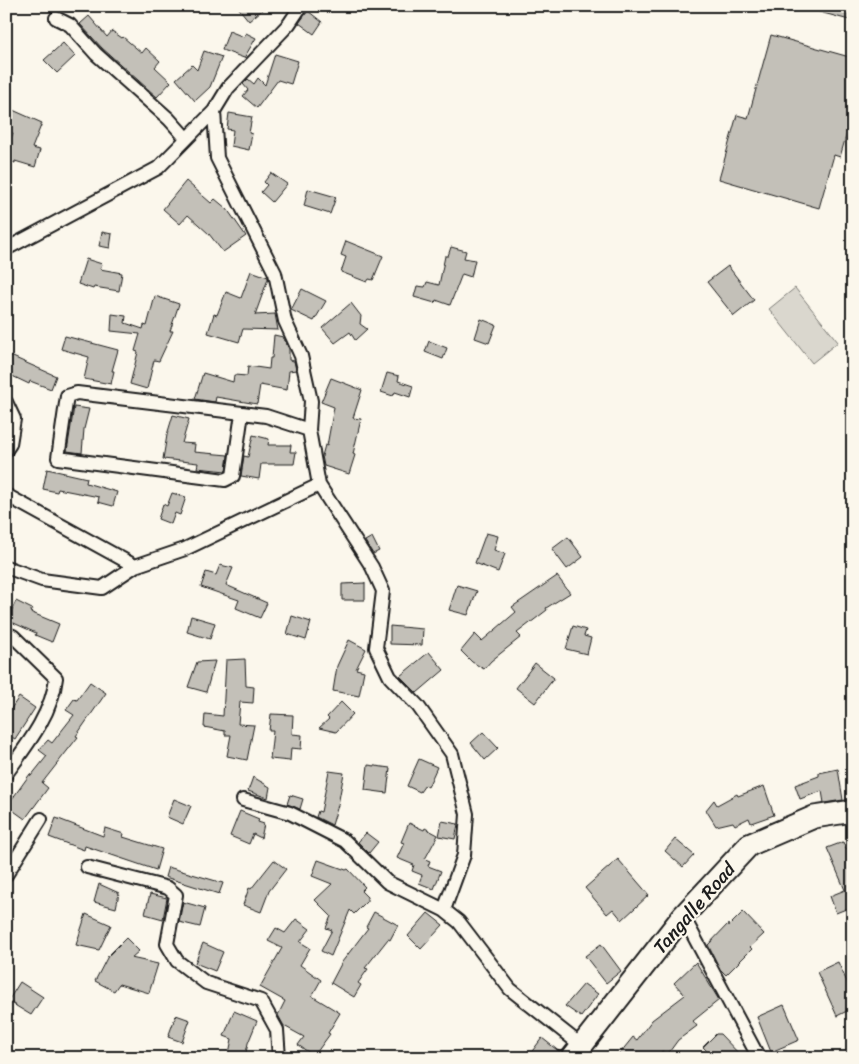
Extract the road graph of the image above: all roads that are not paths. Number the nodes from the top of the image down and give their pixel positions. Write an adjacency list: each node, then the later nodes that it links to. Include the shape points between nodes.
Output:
1 (301, 6): 3 (street, via 289,24 228,88)
2 (56, 18): 4 (street, via 70,25 96,54)
3 (214, 111): 4 (street); 8 (street, via 217,158 275,272 285,321 301,356 311,401)
4 (186, 138): 5 (street, via 158,168)
5 (6, 249)
6 (6, 402): 9 (street, via 14,419)
7 (242, 413): 7 (street, via 233,476 225,480 58,458 67,396 77,393); 8 (street, via 266,416)
8 (309, 430): 10 (street)
9 (6, 450)
10 (319, 485): 12 (street, via 185,548); 21 (street, via 383,591 376,648 390,677 418,706 452,754 467,814 464,855)
11 (6, 495): 12 (street)
12 (135, 566): 13 (street, via 102,588 42,580)
13 (6, 567)
14 (6, 633): 15 (street, via 56,678 54,694 34,736)
15 (6, 774)
16 (243, 800): 21 (street, via 290,813 345,841 387,882)
17 (853, 811): 22 (highway, Tangalle Road, via 814,817 749,845)
18 (41, 819): 20 (street)
19 (87, 867): 24 (street, via 168,888 176,895 167,944 177,960 206,983 261,1001 277,1030)
20 (6, 875)
21 (444, 910): 23 (street, via 459,922 510,989)
22 (683, 916): 23 (highway, Tangalle Road); 25 (street)
23 (577, 1052)
24 (279, 1058)
25 (759, 1058)

